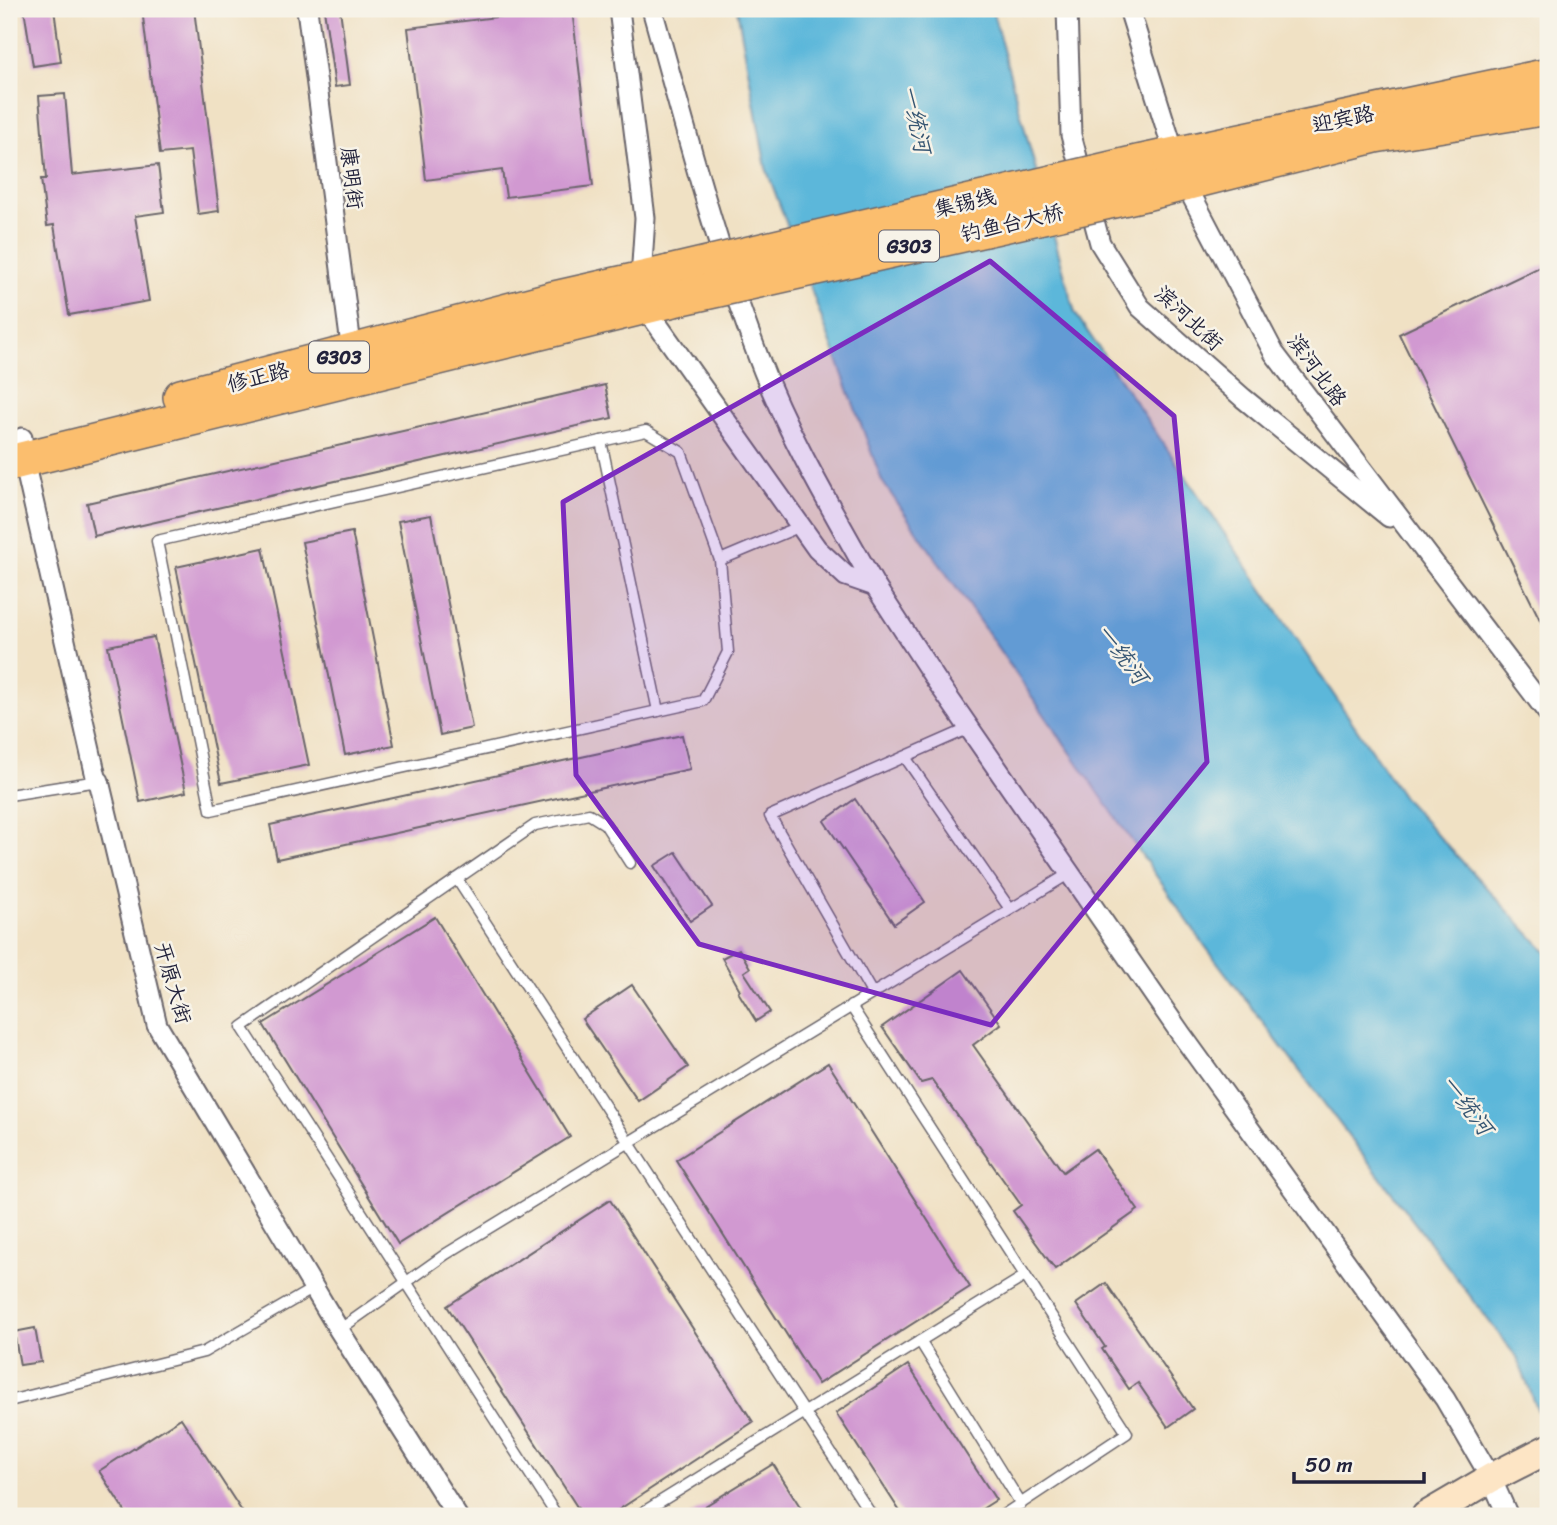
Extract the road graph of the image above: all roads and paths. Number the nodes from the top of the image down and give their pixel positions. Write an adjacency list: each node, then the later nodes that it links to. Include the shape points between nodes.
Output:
1 (307, 9): 11 (street, 康明街)
2 (619, 9): 10 (street)
3 (652, 9): 17 (street, via 715,233 760,361 813,476)
4 (1067, 9): 15 (street, 滨河北街, via 1071,135 1100,243 1140,307)
5 (1129, 9): 8 (street, 滨河北路)
6 (1548, 76): 8 (highway, 迎宾路 / G303)
7 (1548, 107): 8 (highway, 迎宾路 / G303)
8 (1180, 169): 9 (highway, 迎宾路 / G303); 15 (street, 滨河北路, via 1274,353)
9 (1141, 178): 10 (highway, 钓鱼台大桥 / G303, bridge)
10 (657, 289): 11 (highway, 修正路 / G303, via 554,299); 13 (highway, 修正路 / G303); 14 (street)
11 (352, 353): 13 (highway, 修正路 / G303)
12 (601, 441): 16 (lane, via 646,431 681,452); 18 (lane); 18 (lane, via 157,541 211,810)
13 (16, 450): 22 (street, 开原大街)
14 (802, 526): 16 (lane); 17 (street, via 817,549 846,576)
15 (1414, 537): 19 (street, 滨河北路)
16 (720, 560): 18 (lane, via 728,652 703,701)
17 (875, 586): 20 (street)
18 (658, 711)
19 (1548, 713)
20 (970, 728): 21 (lane); 25 (street)
21 (905, 757): 27 (lane); 28 (lane, via 770,816)
22 (98, 781): 23 (lane); 33 (street, 开原大街, via 157,1025)
23 (9, 795)
24 (630, 863): 26 (lane, via 605,824 589,814 535,825)
25 (1070, 873): 27 (lane); 39 (street, via 1445,1399)
26 (457, 879): 30 (lane); 32 (lane, via 242,1027)
27 (1010, 909): 28 (lane)
28 (872, 993): 29 (lane)
29 (851, 1006): 30 (lane); 31 (lane)
30 (629, 1142): 32 (lane); 37 (lane)
31 (1025, 1276): 35 (lane); 40 (lane, via 1127,1433)
32 (407, 1282): 34 (lane); 42 (lane)
33 (314, 1288): 34 (street, 开原大街); 36 (lane, via 204,1352)
34 (339, 1330): 41 (street, 开原大街)
35 (920, 1341): 37 (lane); 40 (lane)
36 (9, 1401)
37 (804, 1413): 43 (lane); 44 (lane)
38 (1540, 1454): 39 (street)
39 (1491, 1478): 46 (street); 47 (street)
40 (1021, 1504): 45 (lane)
41 (457, 1516)
42 (557, 1516)
43 (637, 1516)
44 (872, 1516)
45 (1002, 1516)
46 (1426, 1516)
47 (1508, 1516)

